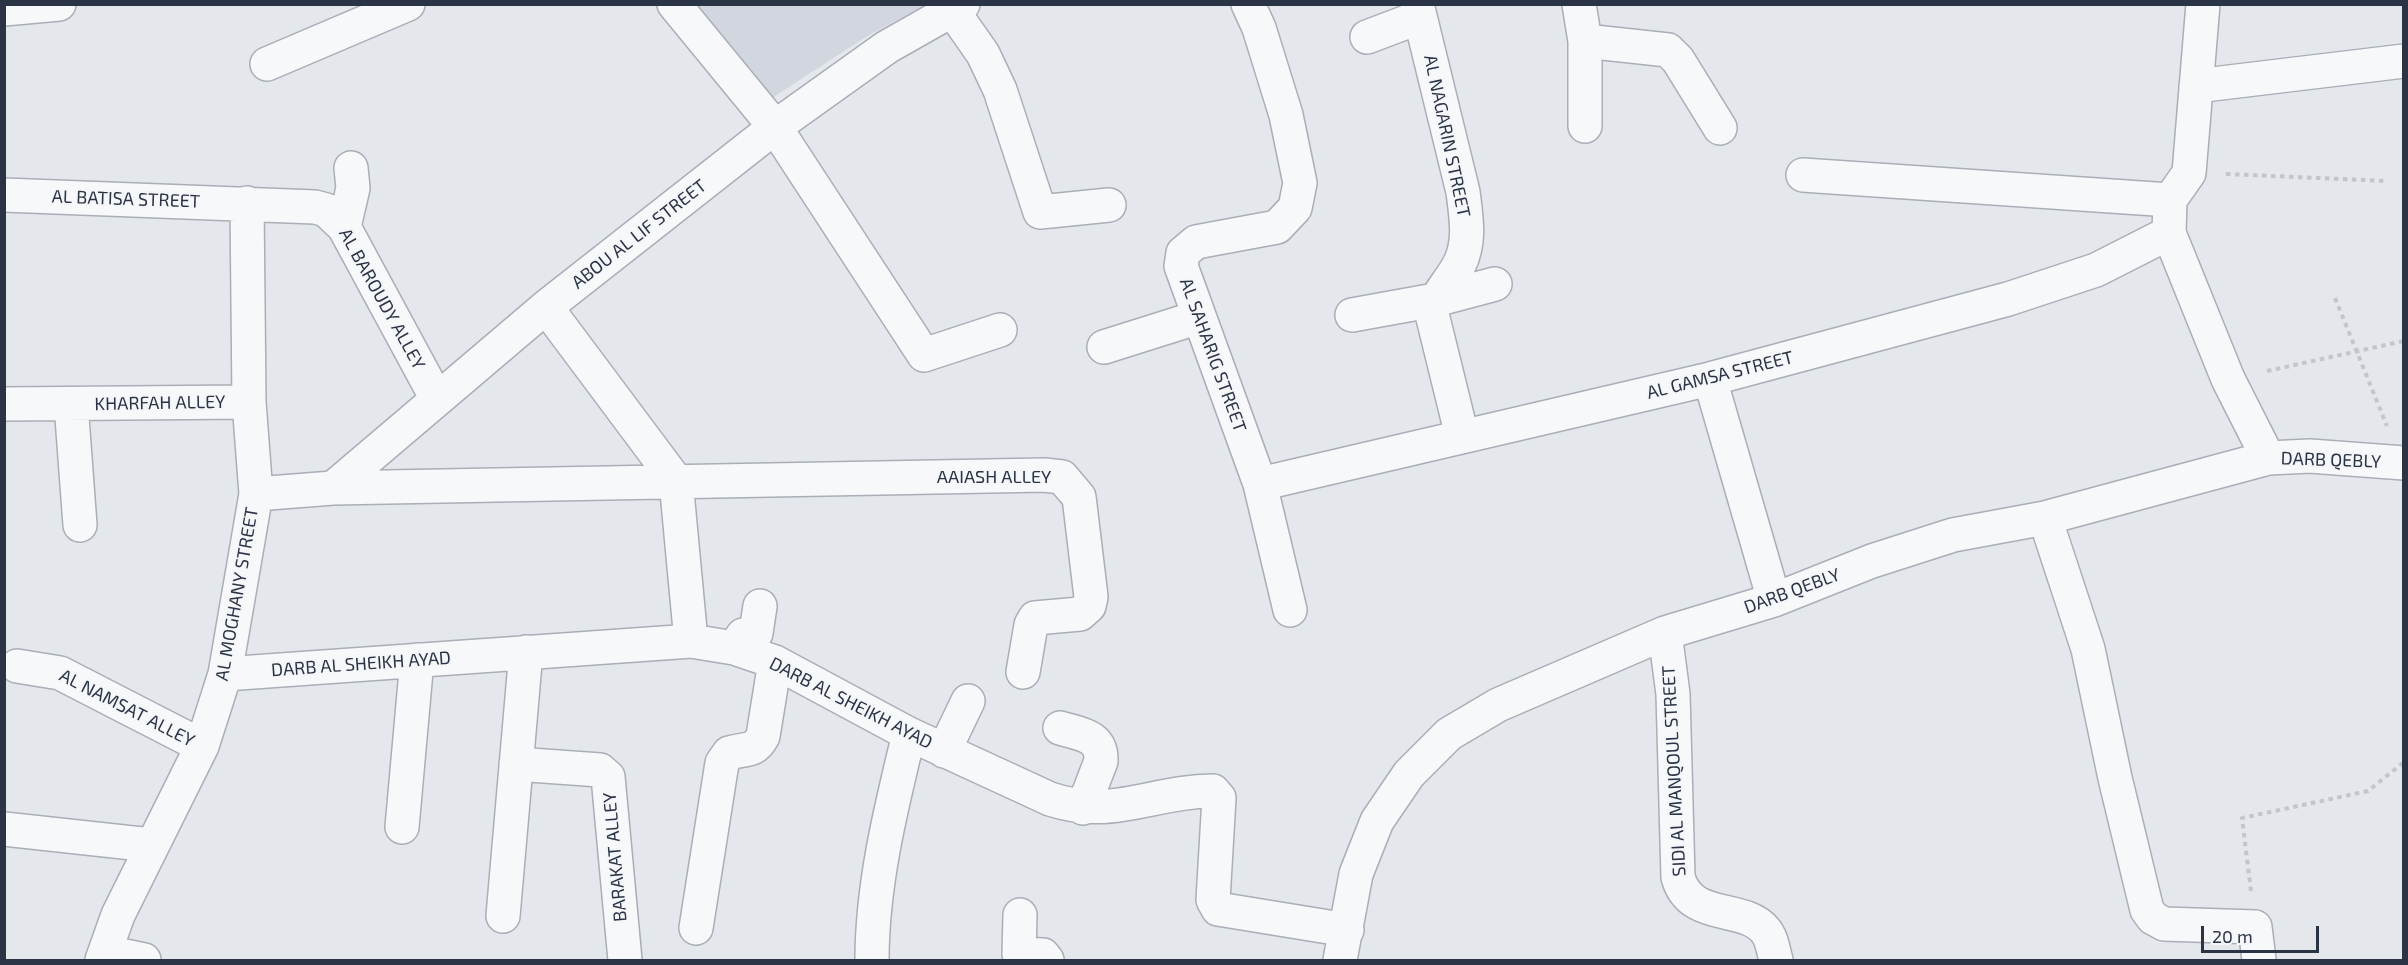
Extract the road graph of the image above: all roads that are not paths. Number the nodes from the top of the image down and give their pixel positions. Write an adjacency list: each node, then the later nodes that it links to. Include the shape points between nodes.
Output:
1 (58, 4): 8 (street)
2 (408, 4): 13 (street)
3 (674, 4): 16 (street)
4 (1248, 4): 30 (street, AL SAHARIG STREET, via 1286,115 1300,183 1295,208 1277,227 1188,246 1181,266)
5 (1579, 4): 11 (street)
6 (2203, 4): 14 (street)
7 (955, 6): 16 (street, ABOU AL LIF STREET, via 887,47); 23 (street, via 1000,90 1040,212)
8 (4, 9)
9 (1418, 10): 10 (street); 27 (street, AL NAGARIN STREET, via 1467,223 1465,250)
10 (1367, 37)
11 (1585, 41): 15 (street); 17 (street, via 1668,50)
12 (2403, 61): 14 (street)
13 (267, 64)
14 (2196, 86): 21 (street, via 2189,173)
15 (1585, 126)
16 (775, 127): 28 (street, ABOU AL LIF STREET); 31 (street, via 924,355)
17 (1720, 128)
18 (351, 168): 24 (street, via 352,188)
19 (1803, 175): 21 (street)
20 (4, 195): 22 (street, AL BATISA STREET)
21 (2170, 201): 25 (street)
22 (248, 203): 24 (street, AL BAROUDY ALLEY, via 315,207 326,210); 35 (street, AL MOGHANY STREET)
23 (1109, 205)
24 (344, 227): 34 (street, AL BAROUDY ALLEY)
25 (2169, 232): 33 (street, AL GAMSA STREET, via 2096,270 2008,299); 39 (street, via 2228,379)
26 (1495, 284): 27 (street)
27 (1435, 300): 29 (street); 38 (street, via 1432,314)
28 (546, 308): 34 (street, ABOU AL LIF STREET); 41 (street)
29 (1352, 315)
30 (1199, 317): 32 (street); 42 (street, AL SAHARIG STREET)
31 (999, 330)
32 (1104, 346)
33 (1710, 379): 38 (street, AL GAMSA STREET); 47 (street)
34 (437, 399): 43 (street, ABOU AL LIF STREET)
35 (249, 402): 37 (street, KHARFAH ALLEY); 44 (street, AL MOGHANY STREET)
36 (4, 404): 37 (street, KHARFAH ALLEY)
37 (70, 404): 46 (street, KHARFAH ALLEY)
38 (1462, 436): 42 (street, AL GAMSA STREET)
39 (2268, 458): 40 (street, DARB QEBLY, via 2310,456); 45 (street, DARB QEBLY)
40 (2402, 463)
41 (676, 481): 43 (street); 51 (street); 57 (street, AAIASH ALLEY, via 1062,477 1079,497 1091,597 1089,606 1080,614 1035,618)
42 (1260, 484): 49 (street, AL SAHARIG STREET)
43 (333, 488): 44 (street)
44 (256, 494): 58 (street, AL MOGHANY STREET)
45 (2045, 518): 47 (street, DARB QEBLY, via 1953,535 1872,561); 79 (street, via 2088,649 2147,910 2164,924 2255,927)
46 (80, 525)
47 (1774, 600): 50 (street, DARB QEBLY)
48 (760, 606): 52 (street, via 756,633 743,635)
49 (1290, 610)
50 (1665, 633): 72 (street, DARB QEBLY, via 1498,705 1449,734 1409,774 1377,821 1356,874); 78 (street, SIDI AL MANQOUL STREET, via 1672,694 1681,888 1699,904 1764,928)
51 (691, 641): 52 (street, DARB AL SHEIKH AYAD); 53 (street, DARB AL SHEIKH AYAD)
52 (734, 648): 55 (street, DARB AL SHEIKH AYAD)
53 (526, 652): 54 (street, DARB AL SHEIKH AYAD); 64 (street)
54 (417, 660): 58 (street, DARB AL SHEIKH AYAD); 66 (street)
55 (775, 662): 61 (street, DARB AL SHEIKH AYAD); 71 (street, via 759,744 751,751 729,753 722,763)
56 (17, 666): 62 (street, AL NAMSAT ALLEY, via 66,675)
57 (1023, 672)
58 (225, 674): 62 (street, AL MOGHANY STREET)
59 (968, 700): 63 (street)
60 (1060, 728): 65 (street, via 1090,737 1102,753)
61 (909, 734): 63 (street, DARB AL SHEIKH AYAD); 76 (street, via 881,863)
62 (202, 746): 68 (street, AL MOGHANY STREET)
63 (944, 751): 65 (street, DARB AL SHEIKH AYAD, via 1050,799)
64 (516, 764): 70 (street); 75 (street, BARAKAT ALLEY, via 600,770 608,777)
65 (1083, 808): 72 (street, DARB AL SHEIKH AYAD, via 1213,791 1219,798 1213,900 1218,909)
66 (402, 827)
67 (4, 829): 68 (street)
68 (151, 845): 73 (street, AL MOGHANY STREET, via 118,915)
69 (1020, 915): 77 (street, via 1019,954 1043,955)
70 (503, 916)
71 (696, 928)
72 (1344, 945)
73 (104, 956): 74 (street)
74 (144, 960)
75 (625, 960)
76 (872, 960)
77 (1047, 960)
78 (1776, 960)
79 (2259, 960)

